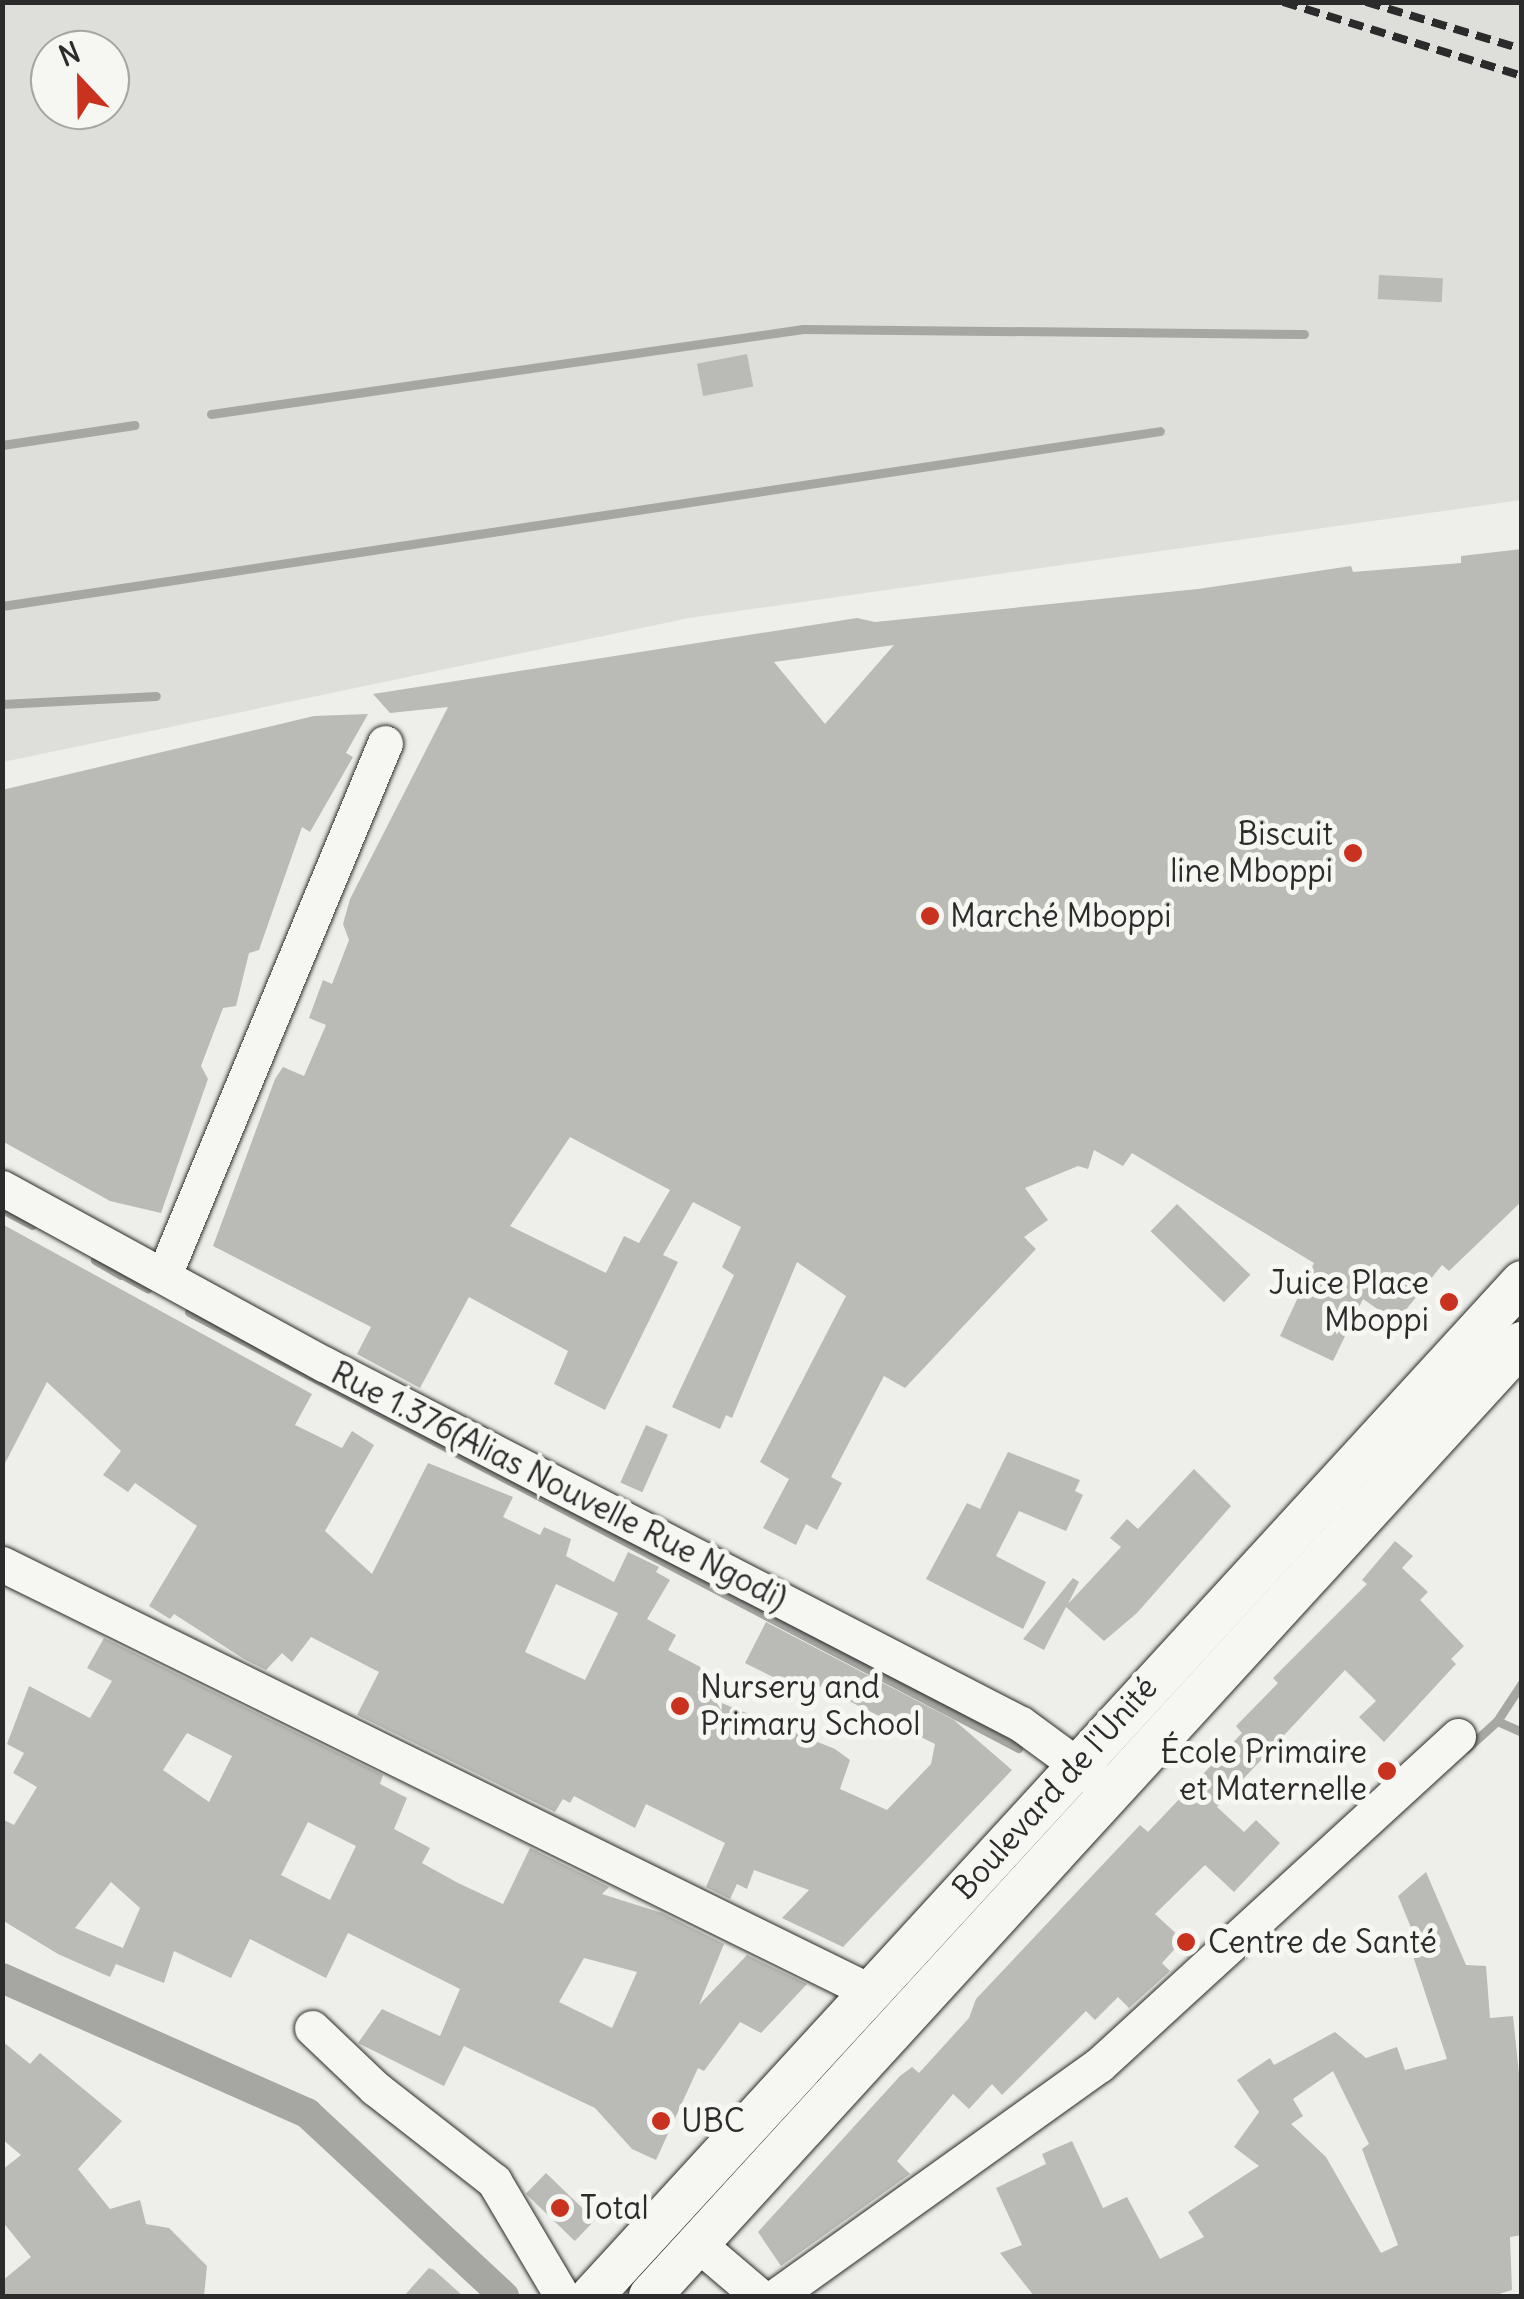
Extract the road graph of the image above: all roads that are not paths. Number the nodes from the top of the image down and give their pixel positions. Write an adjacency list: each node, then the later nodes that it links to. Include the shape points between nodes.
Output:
1 (385, 743): 3 (street)
2 (2, 1188): 3 (street, Rue 1.376(Alias Nouvelle Rue Ngodi))
3 (164, 1275): 8 (street, Rue 1.376(Alias Nouvelle Rue Ngodi), via 1021,1724)
4 (1522, 1282): 8 (main road, Boulevard de l'Unité)
5 (1522, 1343): 9 (main road, Boulevard de l'Unité)
6 (2, 1564): 10 (street)
7 (1458, 1736): 17 (street, via 1099,2065)
8 (1077, 1763): 9 (street, Rue 1.376(Alias Nouvelle Rue Ngodi)); 10 (main road, Boulevard de l'Unité)
9 (1110, 1791): 12 (main road, Boulevard de l'Unité)
10 (870, 1991): 14 (main road, Boulevard de l'Unité)
11 (312, 2028): 13 (street, via 375,2088 494,2180)
12 (698, 2244): 15 (main road, Boulevard de l'Unité); 16 (street)
13 (562, 2296)
14 (592, 2296)
15 (650, 2296)
16 (759, 2296)
17 (776, 2296)

